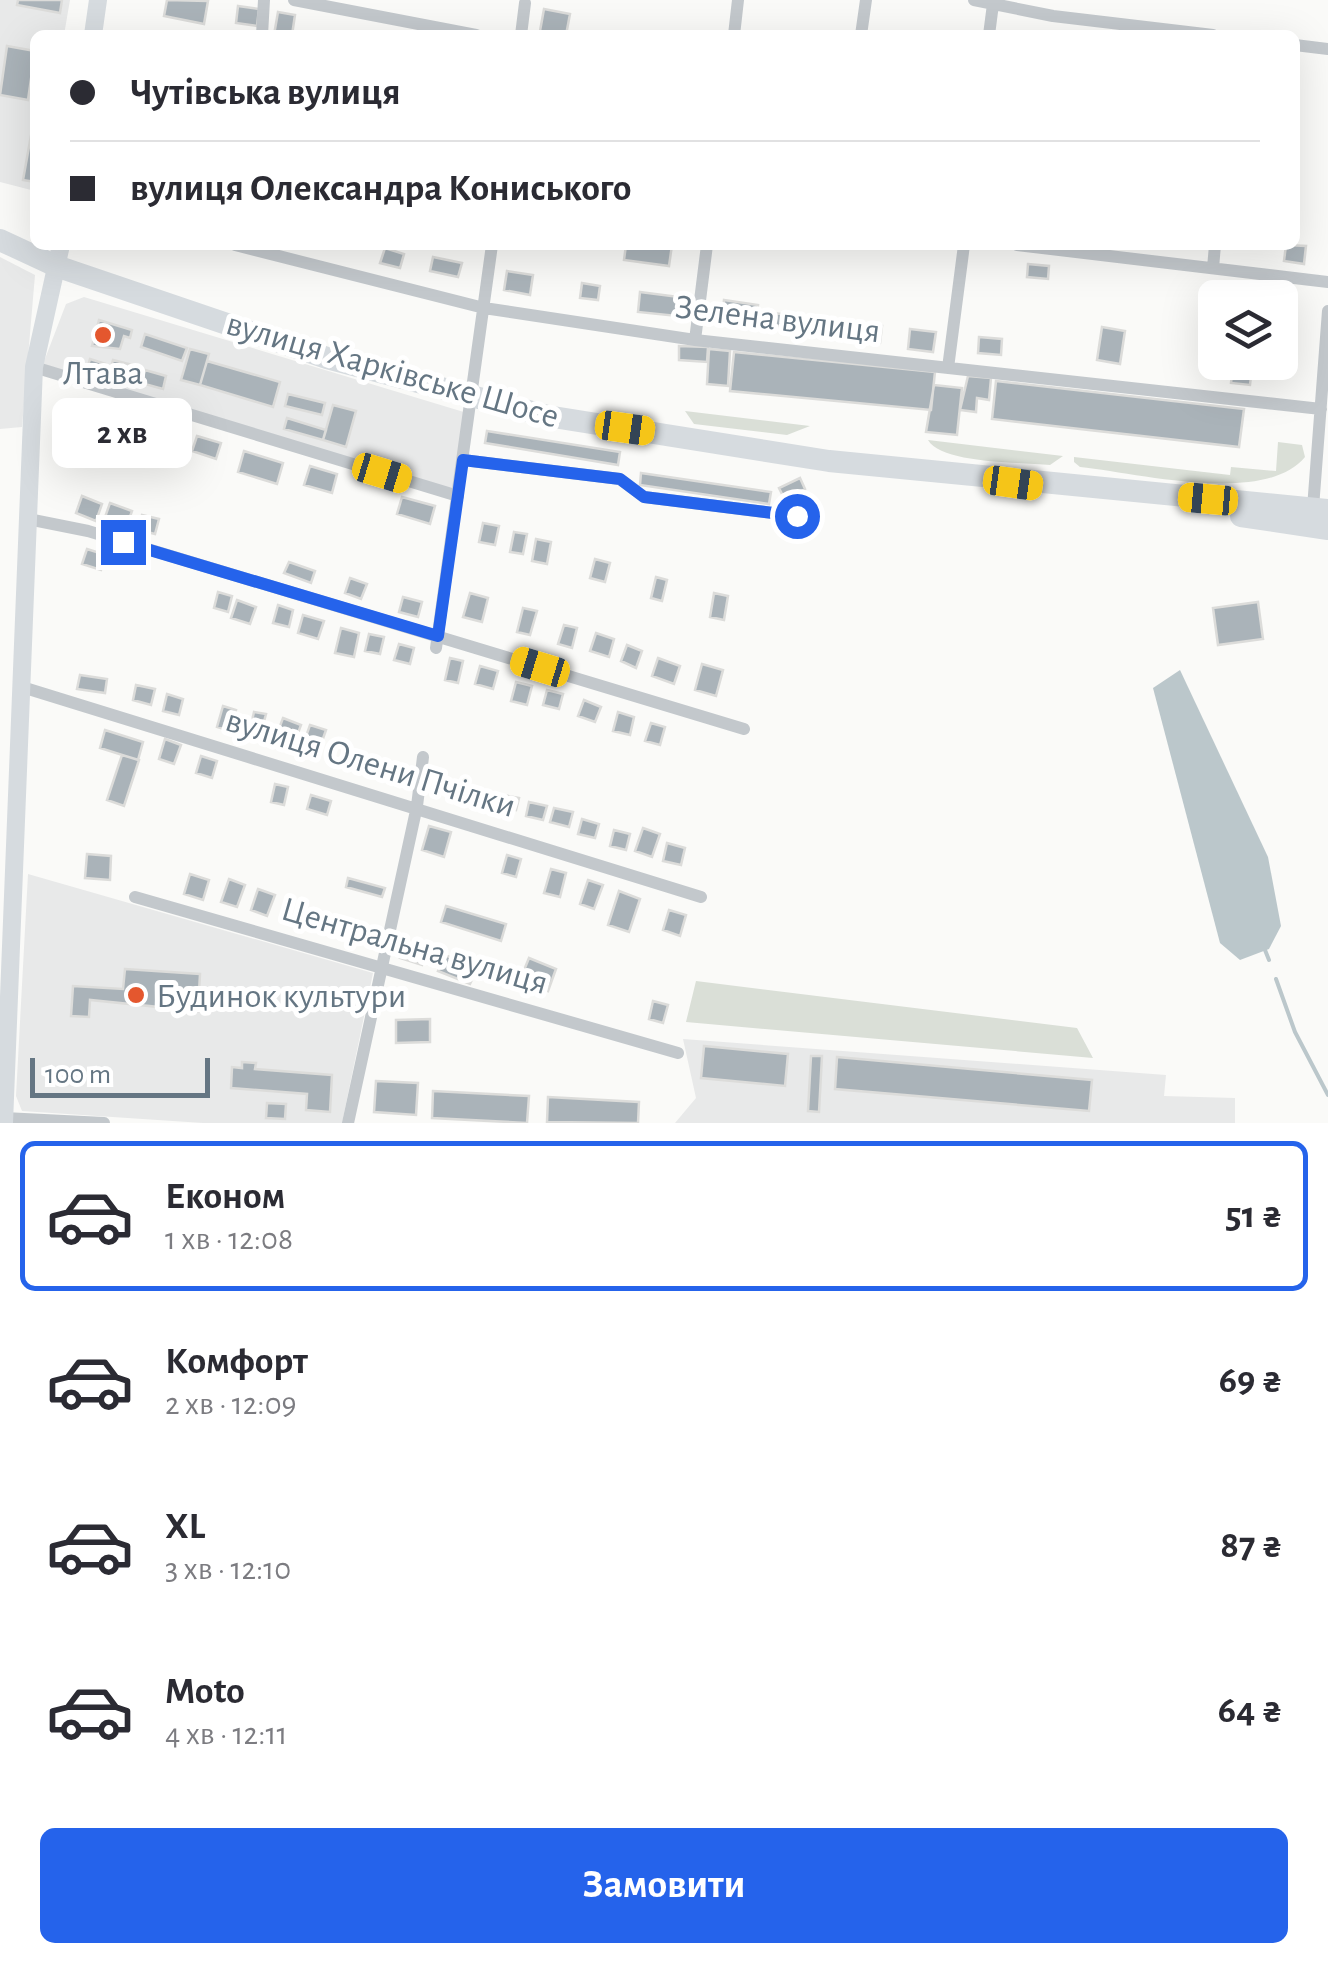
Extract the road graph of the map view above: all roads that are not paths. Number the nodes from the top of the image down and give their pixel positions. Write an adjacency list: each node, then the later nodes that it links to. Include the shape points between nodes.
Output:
1 (98, 0): 10 (main road)
2 (264, 0): 11 (street)
3 (294, 0): 12 (street)
4 (738, 0): 14 (street)
5 (866, 0): 15 (street)
6 (974, 0): 8 (street)
7 (525, 3): 13 (street)
8 (993, 4): 9 (street); 16 (street)
9 (1115, 29)
10 (94, 30)
11 (262, 30)
12 (450, 30)
13 (522, 30)
14 (735, 30)
15 (863, 30)
16 (990, 30)
17 (1300, 46): 18 (street)
18 (1328, 49)
19 (0, 240): 20 (highway, вулиця Харківське Шосе)
20 (30, 248)
21 (255, 250): 30 (street, Зелена вулиця)
22 (491, 250): 30 (street)
23 (706, 250): 32 (street)
24 (963, 250): 34 (street)
25 (1097, 250): 28 (street)
26 (1215, 250): 28 (street)
27 (59, 256): 33 (main road); 35 (highway, вулиця Харківське Шосе, via 327,358)
28 (1212, 268): 29 (street)
29 (1328, 282)
30 (484, 308): 32 (street, Зелена вулиця); 35 (street)
31 (1328, 311): 36 (street)
32 (695, 340): 34 (street, Зелена вулиця)
33 (34, 368): 38 (street); 41 (main road)
34 (948, 368): 36 (street, Зелена вулиця)
35 (472, 398): 37 (street); 40 (highway, вулиця Харківське Шосе, via 819,459)
36 (1320, 410): 40 (street)
37 (463, 460): 38 (street); 39 (street, via 620,479 644,497)
38 (458, 496): 42 (street)
39 (797, 516)
40 (1320, 518)
41 (28, 519): 42 (street, via 88,531); 43 (main road)
42 (437, 642): 44 (street)
43 (22, 686): 46 (street, вулиця Олени Пчілки); 51 (main road)
44 (744, 728)
45 (423, 757): 46 (street)
46 (417, 806): 48 (street, вулиця Олени Пчілки); 49 (street)
47 (136, 896): 49 (street, Центральна вулиця)
48 (701, 897)
49 (382, 965): 50 (street, Центральна вулиця); 53 (street)
50 (678, 1054)
51 (4, 1120): 52 (street)
52 (104, 1123)
53 (348, 1123)

